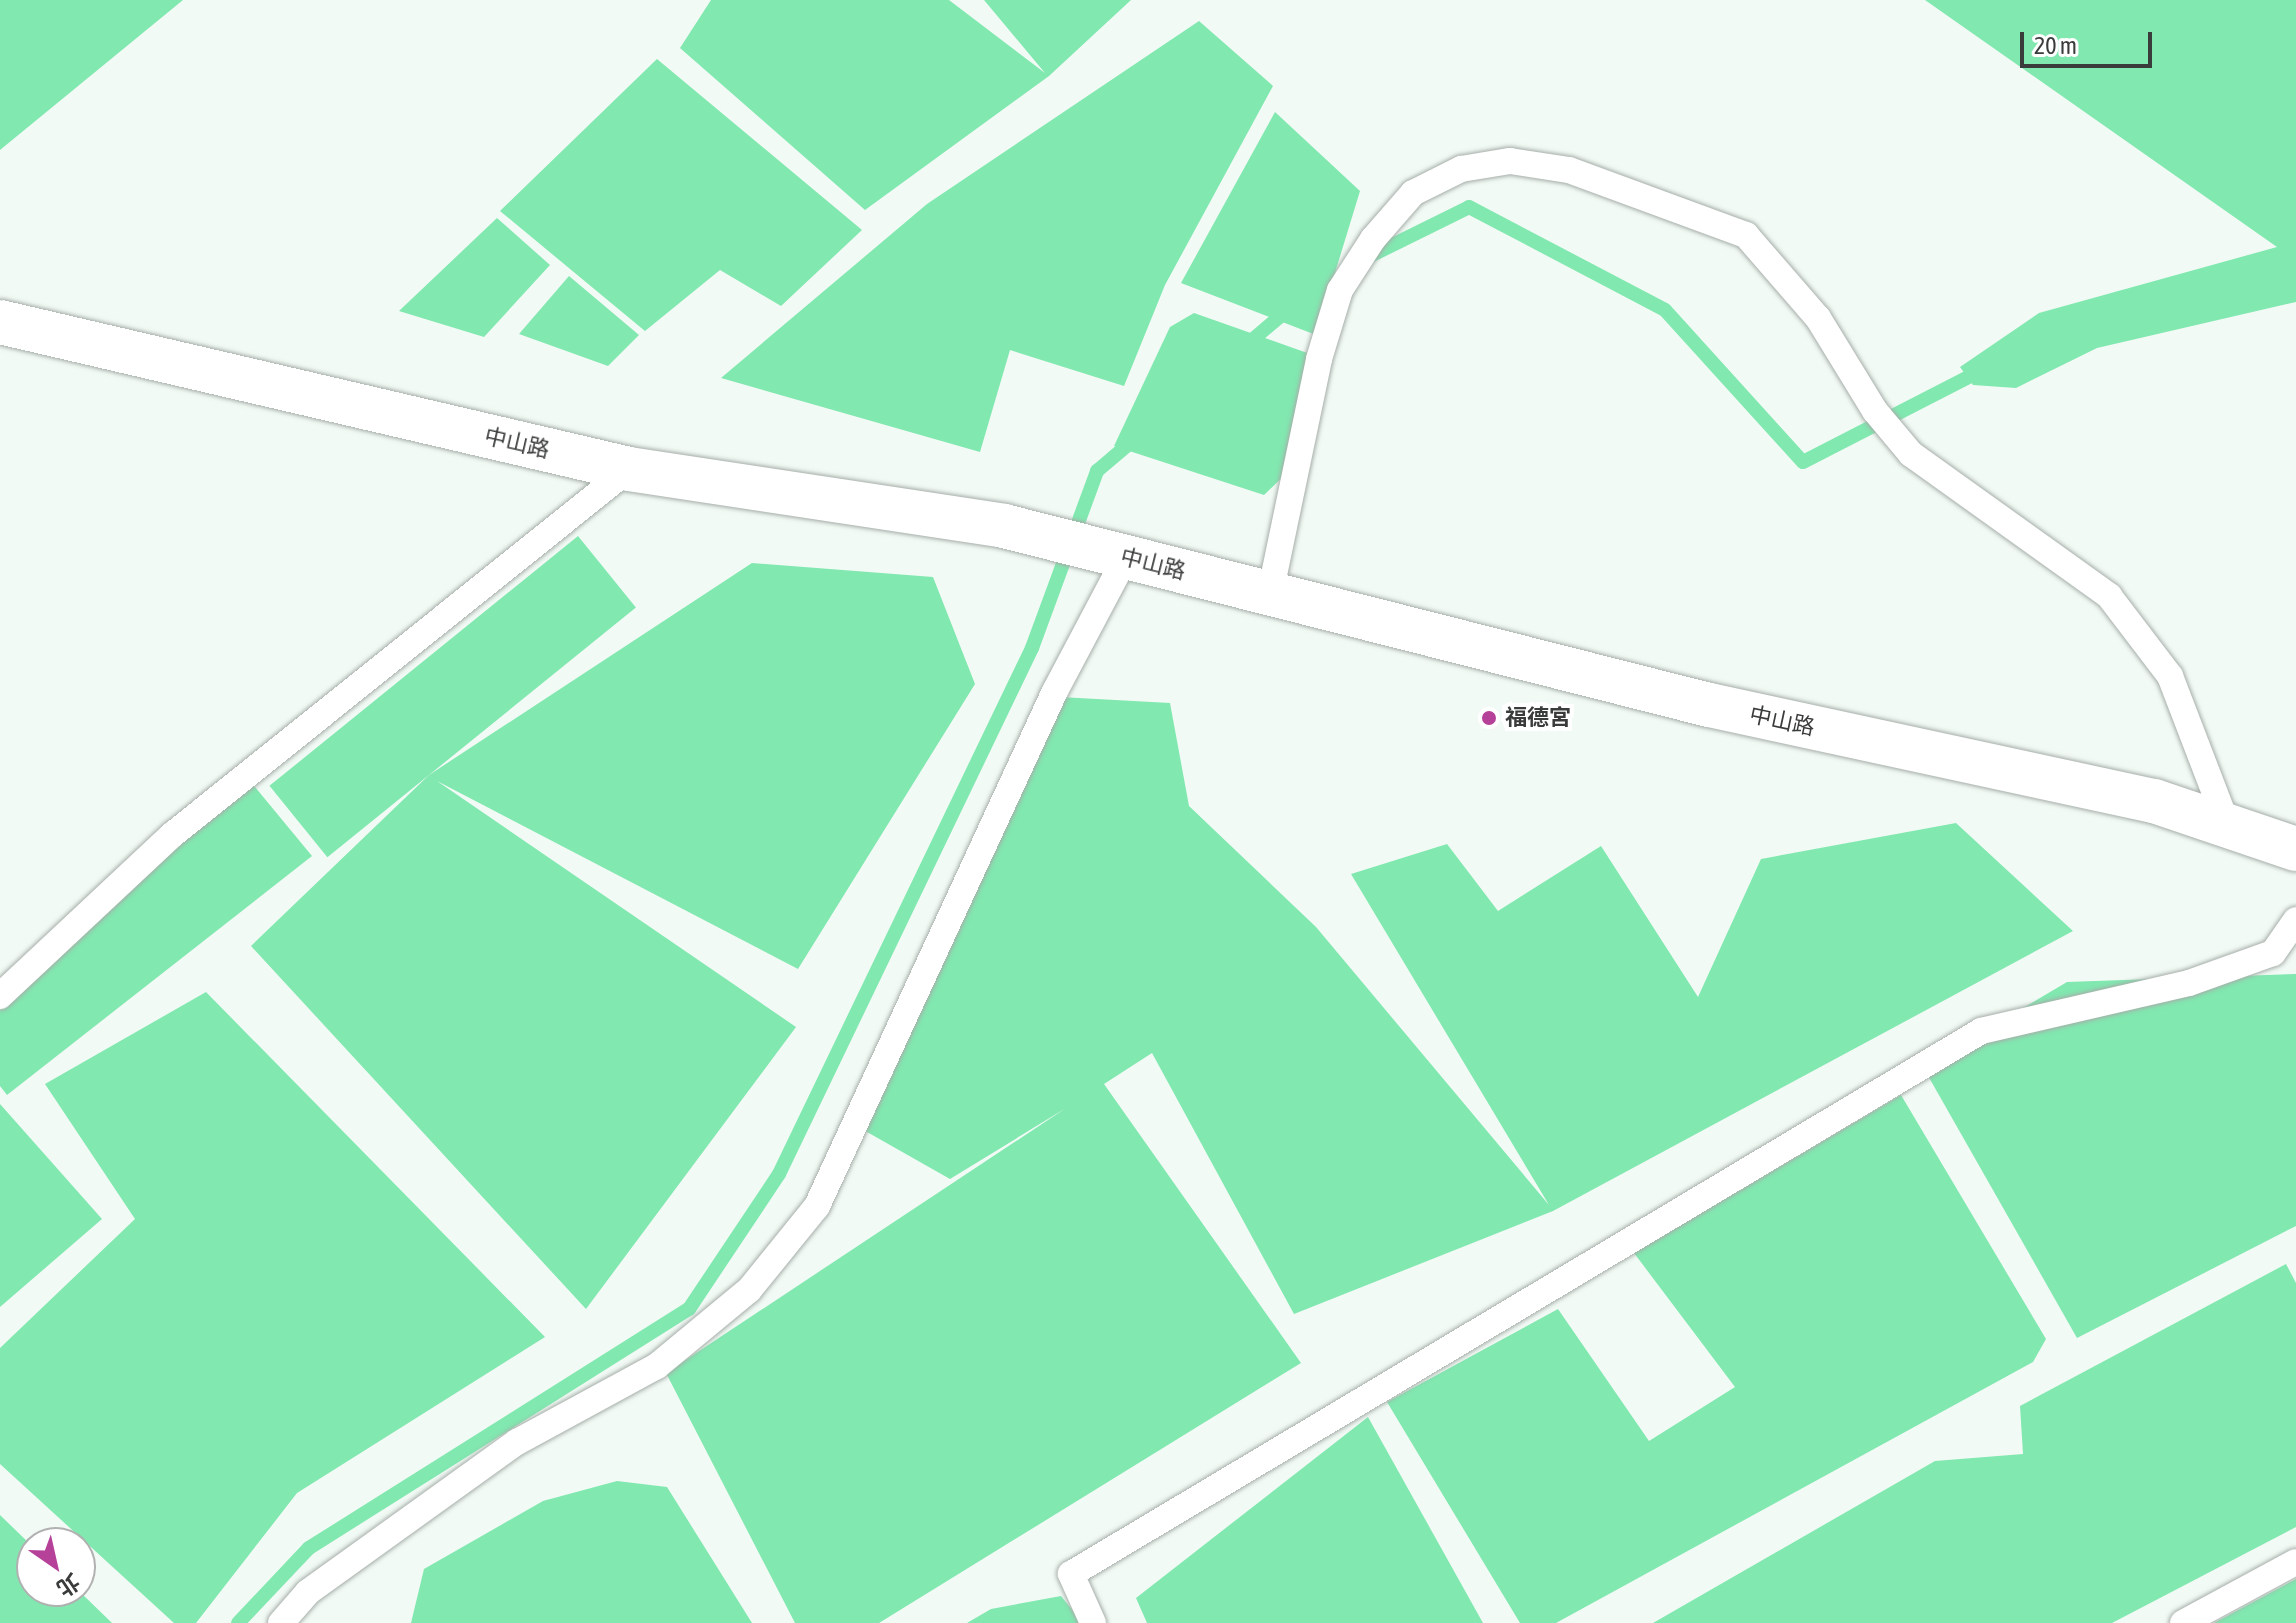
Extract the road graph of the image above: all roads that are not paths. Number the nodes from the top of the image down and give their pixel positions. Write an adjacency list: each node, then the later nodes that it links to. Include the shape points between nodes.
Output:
1 (0, 322): 2 (street, 中山路)
2 (629, 469): 3 (street, 中山路, via 1050,538); 8 (lane, via 172,835)
3 (1109, 553): 4 (street, 中山路); 10 (lane, via 1055,691 817,1206 749,1290 657,1366 517,1442 308,1592)
4 (1270, 594): 5 (street, 中山路, via 1709,705 2154,801); 5 (lane, via 1323,346 1340,290 1373,239 1413,193 1461,169 1510,161 1569,170 1746,235 1818,318 1875,411 1911,454 2109,596 2170,676)
5 (2229, 830): 6 (street, 中山路)
6 (2296, 849)
7 (2296, 920): 11 (lane, via 2273,953 2189,983 1981,1031 1071,1574)
8 (0, 996)
9 (2296, 1562): 12 (lane)
10 (281, 1623)
11 (1093, 1623)
12 (2183, 1623)

